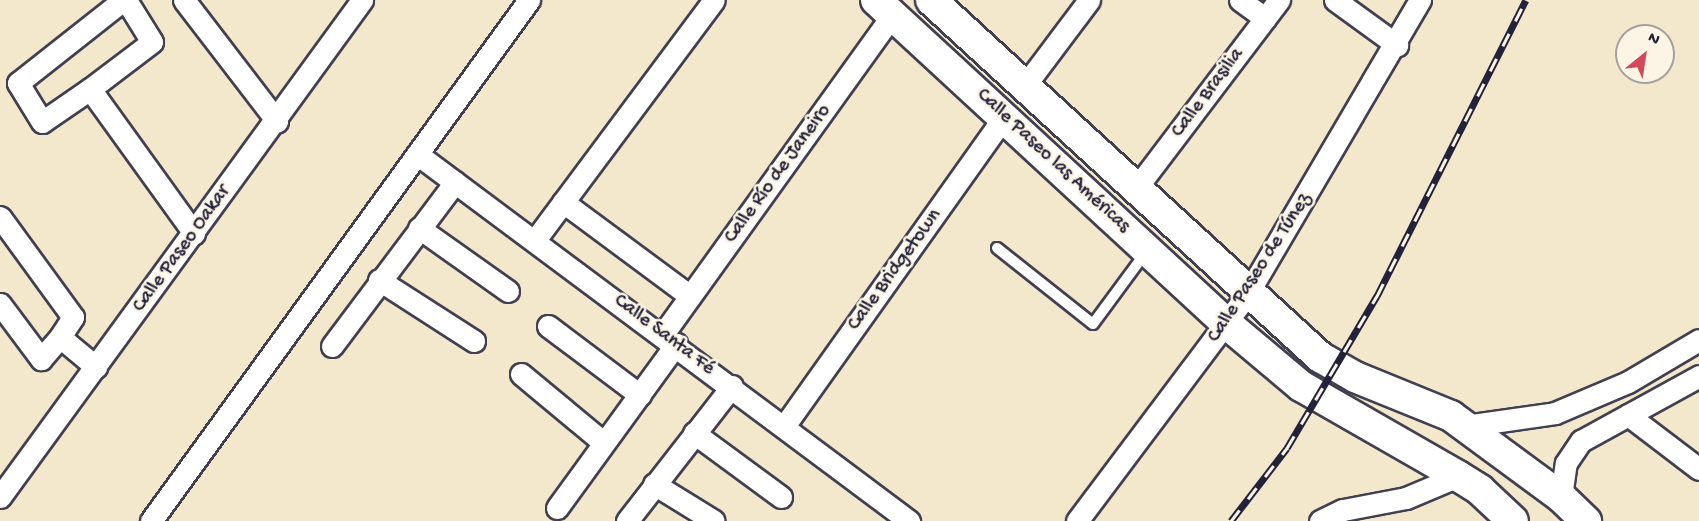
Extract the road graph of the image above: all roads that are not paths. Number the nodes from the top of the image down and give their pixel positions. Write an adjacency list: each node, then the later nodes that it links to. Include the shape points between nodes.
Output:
1 (124, 0): 16 (street, via 152,42); 16 (street, via 18,83 42,122)
2 (184, 0): 18 (street)
3 (362, 0): 18 (street, Calle Paseo Oakar)
4 (529, 0): 19 (street)
5 (714, 0): 22 (street)
6 (931, 0): 15 (street, Calle Paseo las Américas)
7 (1089, 0): 15 (street)
8 (1240, 0): 13 (street)
9 (1279, 0): 13 (street, Calle Brasilia)
10 (1335, 0): 14 (street)
11 (1420, 0): 14 (street, Calle Paseo de Túnez)
12 (885, 7): 17 (street, Calle Paseo las Américas); 32 (street, Calle Río de Janeiro)
13 (1265, 18): 21 (street, Calle Brasilia)
14 (1397, 45): 31 (street, Calle Paseo de Túnez)
15 (1026, 84): 21 (street, Calle Paseo las Américas)
16 (90, 89): 25 (street)
17 (1005, 116): 28 (street, Calle Paseo las Américas); 51 (street, Calle Bridgetown)
18 (277, 121): 25 (street, Calle Paseo Oakar)
19 (417, 154): 20 (street, Calle Santa Fé); 62 (street)
20 (455, 182): 24 (street); 26 (street, Calle Santa Fé)
21 (1137, 187): 31 (street, Calle Paseo las Américas)
22 (563, 202): 26 (street); 32 (street)
23 (0, 217): 36 (street, via 73,318)
24 (420, 228): 29 (street); 30 (street)
25 (194, 233): 42 (street, Calle Paseo Oakar)
26 (535, 240): 37 (street, Calle Santa Fé)
27 (997, 248): 28 (lane, via 1093,324)
28 (1148, 249): 34 (street, Calle Paseo las Américas)
29 (379, 280): 38 (street); 40 (street)
30 (508, 291)
31 (1248, 293): 34 (street, Calle Paseo de Túnez); 41 (street, Calle Paseo las Américas)
32 (690, 296): 37 (street, Calle Río de Janeiro)
33 (0, 304): 36 (street, via 41,359)
34 (1227, 324): 44 (street, Calle Paseo las Américas); 66 (street, Calle Paseo de Túnez)
35 (548, 326): 48 (street)
36 (60, 337): 42 (street)
37 (669, 339): 47 (street, Calle Santa Fé); 48 (street, Calle Río de Janeiro)
38 (474, 340)
39 (1699, 340): 52 (street, via 1628,382 1556,413)
40 (332, 346)
41 (1310, 347): 44 (street); 45 (street, Calle Paseo las Américas)
42 (96, 367): 58 (street, Calle Paseo Oakar)
43 (521, 374): 54 (street)
44 (1289, 376): 49 (street, Calle Paseo las Américas)
45 (1355, 376): 49 (street); 52 (street, Calle Paseo las Américas, via 1451,416)
46 (1699, 376): 50 (street)
47 (732, 386): 51 (street, Calle Santa Fé); 53 (street)
48 (640, 395): 54 (street, Calle Río de Janeiro)
49 (1337, 408): 56 (street, Calle Paseo las Américas)
50 (1628, 415): 55 (street); 60 (street, via 1581,441 1566,463)
51 (785, 425): 65 (street, Calle Santa Fé)
52 (1465, 426): 60 (street, Calle Paseo las Américas)
53 (694, 433): 57 (street); 59 (street)
54 (603, 442): 61 (street, Calle Río de Janeiro)
55 (1699, 469)
56 (1458, 476): 67 (street, via 1406,498 1343,510); 68 (street, Calle Paseo las Américas)
57 (654, 484): 63 (street); 64 (street)
58 (0, 497)
59 (781, 497)
60 (1561, 497): 69 (street, Calle Paseo las Américas)
61 (557, 508)
62 (151, 521)
63 (627, 521)
64 (714, 521)
65 (909, 521)
66 (1077, 521)
67 (1320, 521)
68 (1513, 521)
69 (1586, 521)

